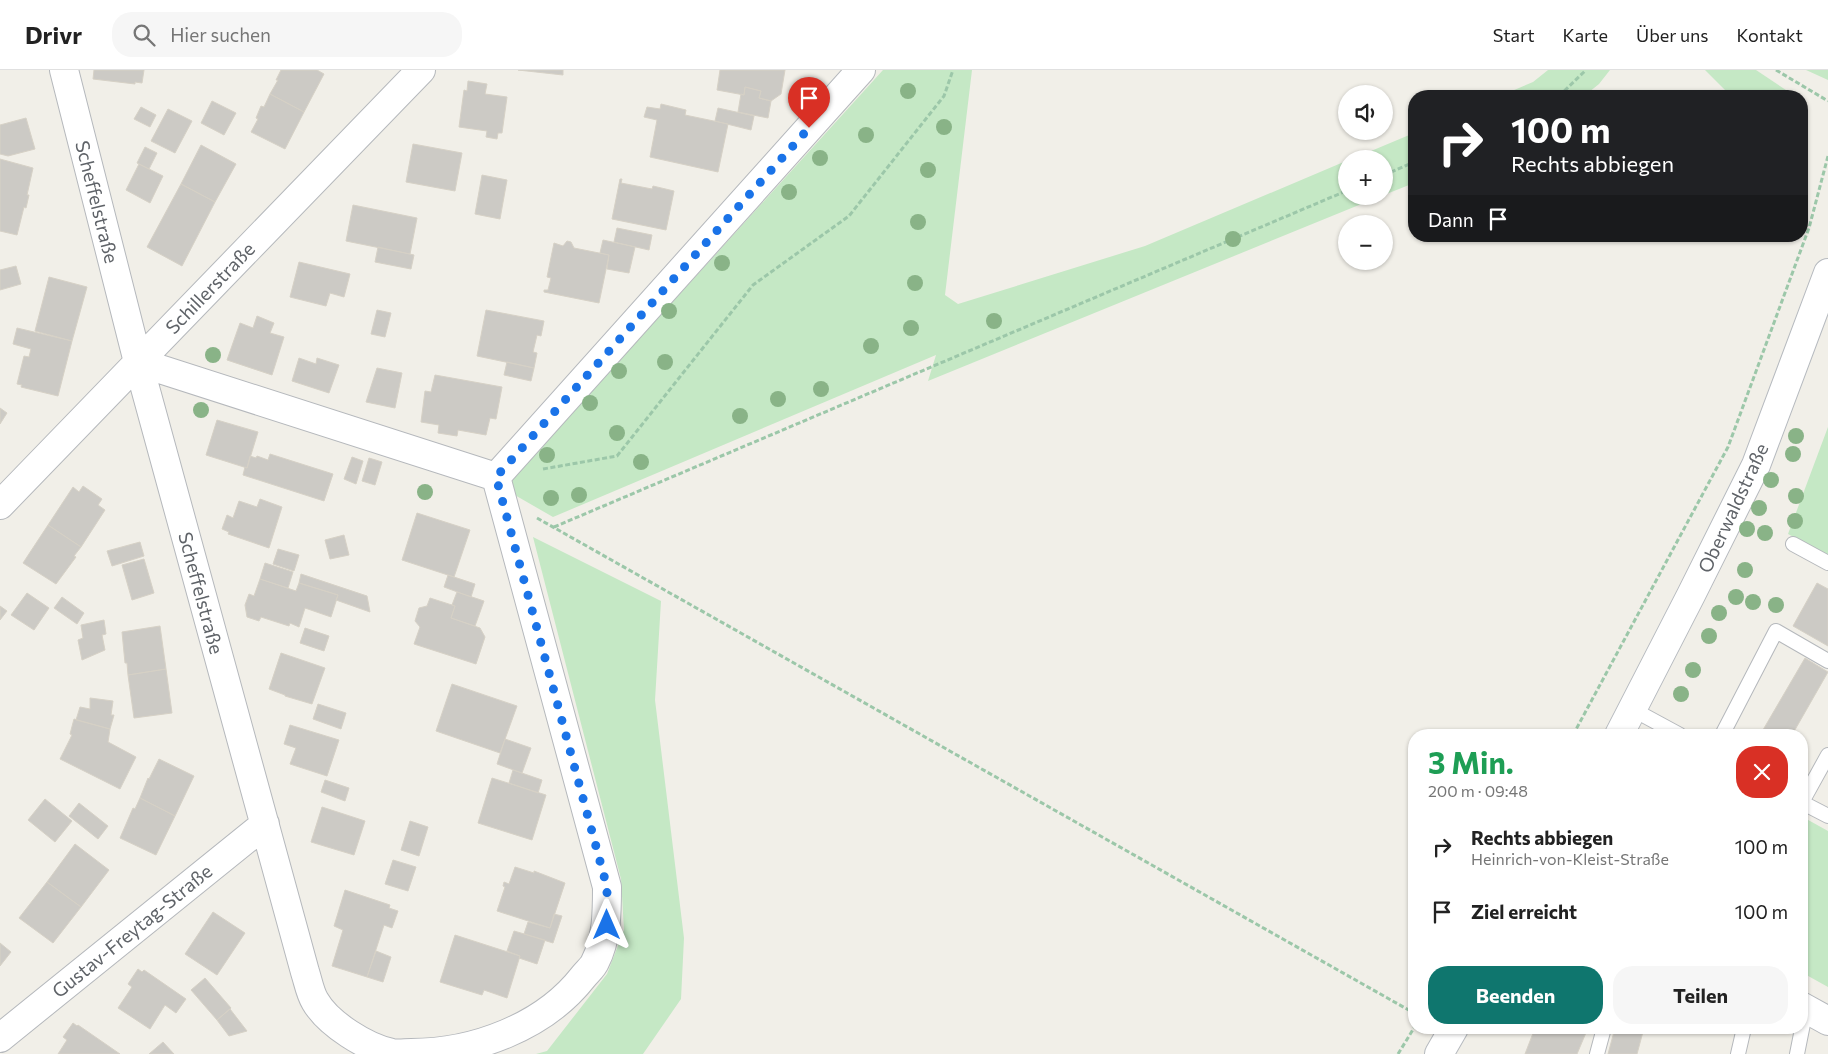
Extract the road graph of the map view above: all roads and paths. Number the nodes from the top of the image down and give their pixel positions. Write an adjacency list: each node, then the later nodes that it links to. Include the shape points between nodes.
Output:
1 (64, 70): 16 (street, Scheffelstraße)
2 (421, 70): 16 (street, Schillerstraße)
3 (861, 70): 17 (street)
4 (953, 70): 17 (path, via 944,96 849,216 753,285 618,456)
5 (1586, 70): 7 (path)
6 (1776, 70): 8 (path)
7 (1565, 90)
8 (1828, 101)
9 (1828, 156): 13 (path)
10 (1408, 165): 11 (path)
11 (1393, 171)
12 (1338, 194): 19 (path)
13 (1808, 231)
14 (1804, 242): 24 (path, via 1728,447)
15 (1828, 273): 23 (street, Oberwaldstraße, via 1756,465)
16 (138, 362): 17 (street); 18 (street, Schillerstraße); 32 (street, Scheffelstraße)
17 (498, 487): 19 (path); 40 (street, via 607,887 607,925 595,962 576,986 556,1004 519,1028 482,1042 433,1053)
18 (0, 505)
19 (554, 527): 33 (path)
20 (1793, 544): 21 (lane)
21 (1828, 563)
22 (1828, 661): 27 (lane, via 1776,632)
23 (1632, 709): 25 (street, Oberwaldstraße); 26 (lane)
24 (1575, 729)
25 (1622, 729)
26 (1669, 729)
27 (1725, 729)
28 (1828, 755): 29 (lane)
29 (1808, 791)
30 (1808, 805): 31 (lane)
31 (1828, 816)
32 (264, 824): 39 (street, Gustav-Freytag-Straße); 40 (street, Scheffelstraße, via 315,1001 336,1026)
33 (1408, 1010)
34 (1410, 1034): 41 (path)
35 (1451, 1034): 42 (street)
36 (1602, 1034): 43 (lane)
37 (1743, 1034): 44 (lane)
38 (1804, 1034): 45 (lane)
39 (0, 1038)
40 (392, 1054)
41 (1398, 1054)
42 (1439, 1054)
43 (1597, 1054)
44 (1738, 1054)
45 (1797, 1054)

